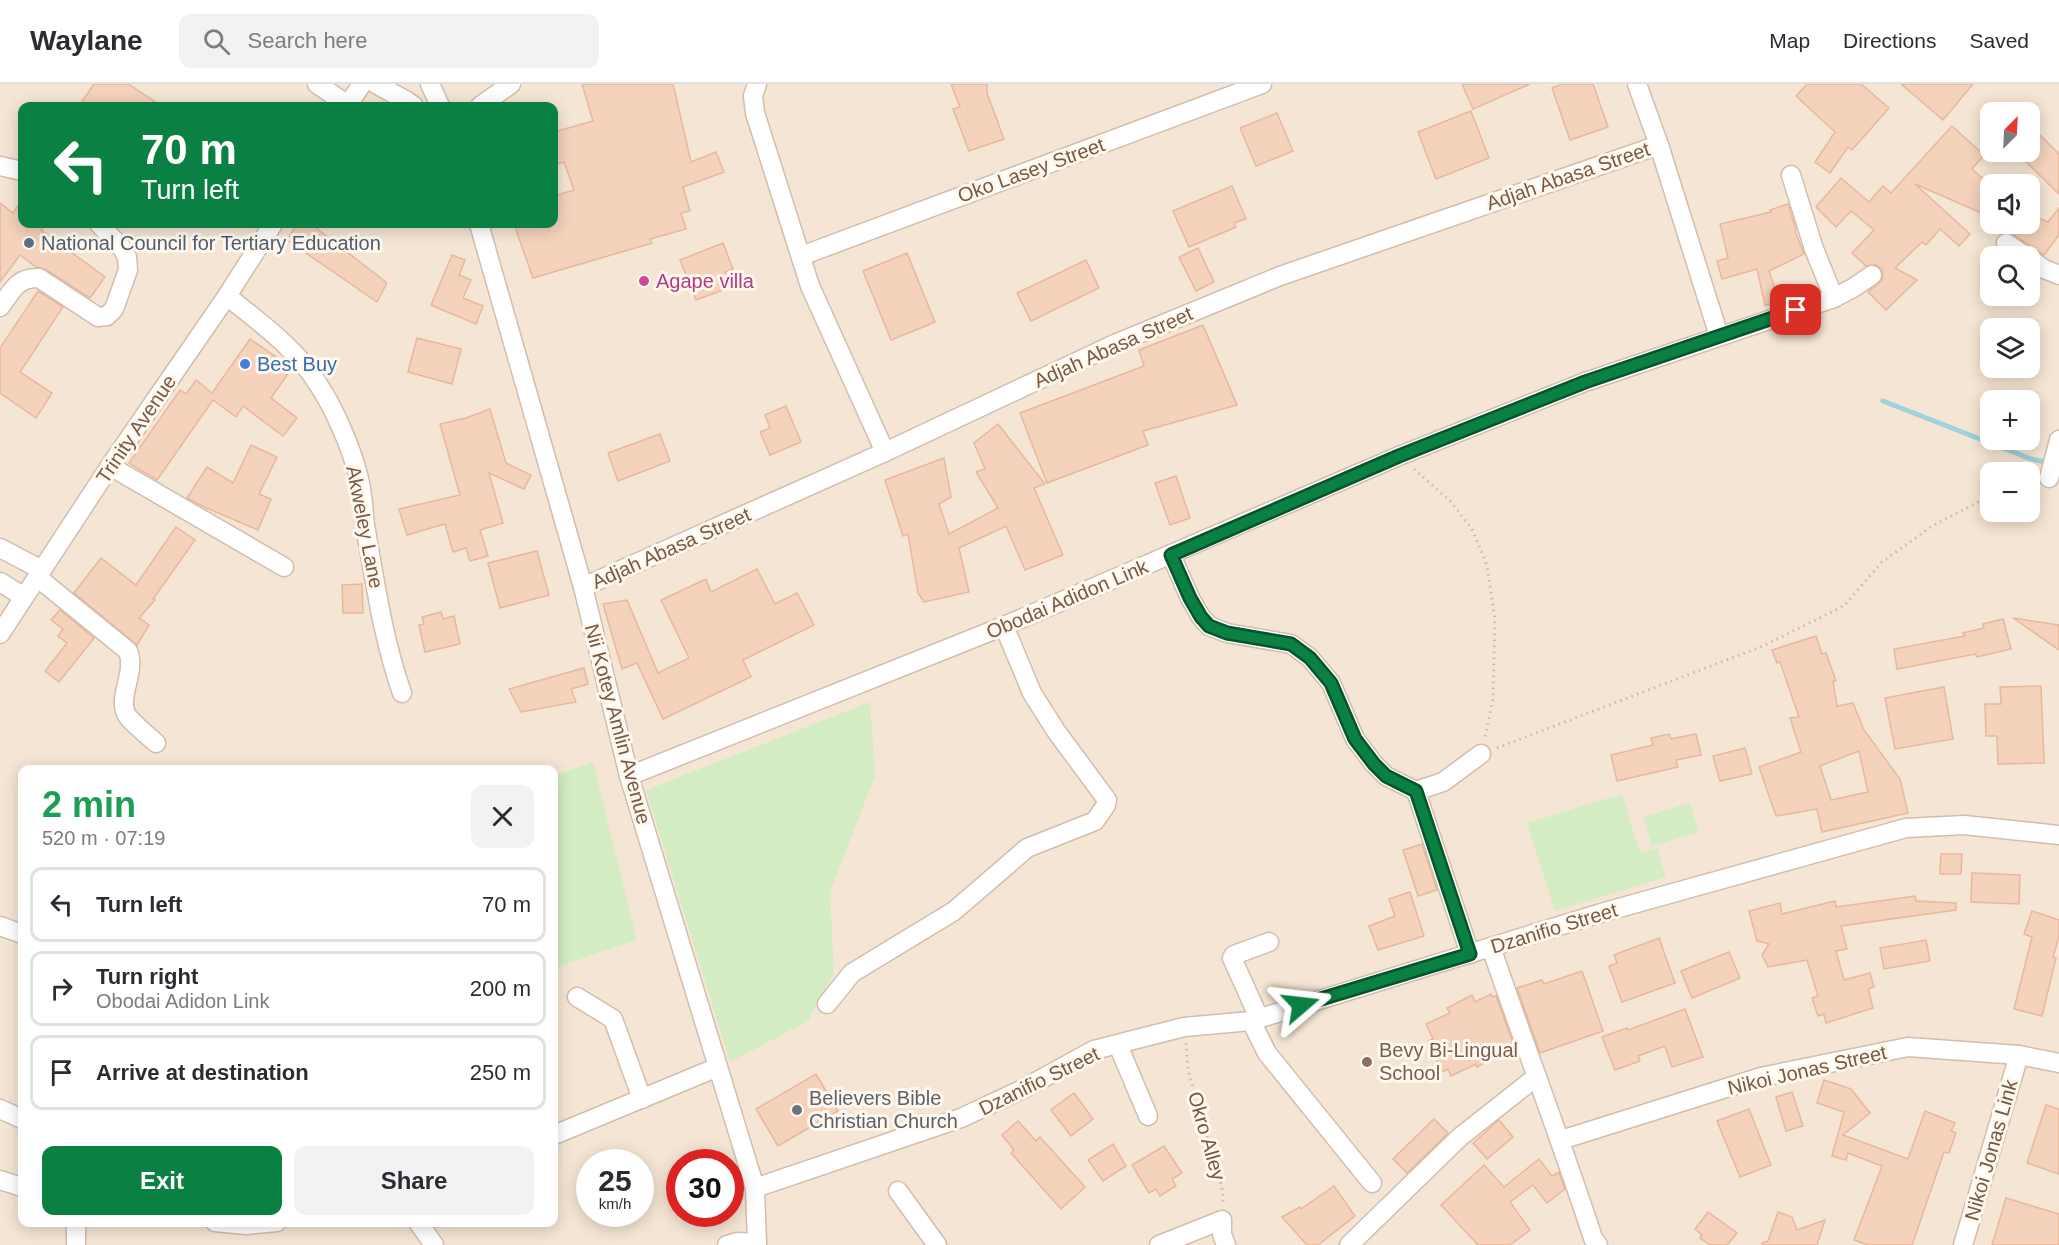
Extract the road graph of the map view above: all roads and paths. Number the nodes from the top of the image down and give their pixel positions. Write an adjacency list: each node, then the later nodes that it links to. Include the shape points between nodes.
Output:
1 (317, 84): 9 (street)
2 (362, 84): 10 (street)
3 (376, 84): 11 (street)
4 (430, 84): 12 (street)
5 (511, 84): 13 (street)
6 (757, 84): 23 (street, via 753,96 755,112)
7 (1262, 84): 23 (street, Oko Lasey Street)
8 (1637, 84): 14 (street)
9 (342, 102)
10 (350, 102)
11 (409, 102)
12 (438, 102)
13 (486, 102)
14 (1659, 145): 30 (street); 32 (street, Adjah Abasa Street, via 1280,276 1117,343)
15 (0, 166): 16 (street)
16 (18, 170)
17 (1791, 175): 28 (street)
18 (103, 228): 29 (street, via 122,248 128,270 114,309 107,316 98,317 39,278 28,277 17,284)
19 (270, 228): 27 (street, Trinity Avenue)
20 (480, 228): 42 (street, Nii Kotey Amlin Avenue)
21 (2006, 243): 22 (street)
22 (2011, 246)
23 (801, 256): 32 (street, via 810,286)
24 (2040, 266): 26 (street)
25 (1872, 275): 28 (street, Obodai Adidon Link)
26 (2059, 275)
27 (227, 296): 34 (street, Trinity Avenue); 46 (street, Akweley Lane, via 304,365 332,408 358,476 389,656)
28 (1834, 298): 30 (street, Obodai Adidon Link)
29 (0, 307)
30 (1719, 336): 33 (street, Obodai Adidon Link, via 1585,382)
31 (2059, 442): 35 (street)
32 (885, 452): 42 (street, Adjah Abasa Street)
33 (1399, 456): 38 (street, Obodai Adidon Link); 48 (path, via 1451,502 1472,529 1487,566 1495,620 1493,699)
34 (110, 466): 39 (street); 40 (street, Trinity Avenue)
35 (2050, 474)
36 (1980, 501): 48 (path, via 1932,526 1882,562 1844,606 1763,646)
37 (0, 548): 40 (street)
38 (1171, 555): 44 (street, Obodai Adidon Link); 50 (street, via 1190,598 1209,626 1291,644 1310,658 1331,683 1355,739 1374,764 1386,776)
39 (284, 567)
40 (40, 573): 43 (street, Trinity Avenue); 47 (street, via 128,651 132,668 124,708)
41 (0, 582): 43 (street)
42 (583, 587): 49 (street, Nii Kotey Amlin Avenue)
43 (24, 597): 45 (street, Trinity Avenue)
44 (1004, 626): 49 (street, Obodai Adidon Link); 58 (street, via 1032,693 1107,800 1106,805 1095,821 1027,848 954,911 852,973)
45 (0, 634)
46 (402, 693)
47 (156, 743)
48 (1481, 754): 50 (street, via 1443,782)
49 (629, 776): 64 (street, Nii Kotey Amlin Avenue)
50 (1416, 791): 56 (street)
51 (2059, 835): 55 (street, Dzanifio Street, via 1964,825 1906,828)
52 (0, 926): 53 (street)
53 (18, 933)
54 (1269, 942): 59 (street, via 1232,958)
55 (1491, 947): 56 (street, Dzanifio Street); 65 (street)
56 (1470, 954): 59 (street, Dzanifio Street)
57 (577, 997): 66 (street, via 613,1019)
58 (827, 1004)
59 (1255, 1019): 60 (street, Dzanifio Street); 73 (street, via 1267,1053)
60 (1184, 1027): 61 (street, Dzanifio Street); 77 (path, Okro Alley, via 1188,1070 1223,1192)
61 (1118, 1045): 68 (street); 75 (street, Dzanifio Street, via 1094,1050 961,1118)
62 (2019, 1055): 63 (street, Nikoi Jonas Street); 71 (street, Nikoi Jonas Street, via 1908,1047 1761,1077); 89 (street, Nikoi Jonas Link)
63 (2059, 1062)
64 (718, 1067): 66 (street); 75 (street, Nii Kotey Amlin Avenue)
65 (1536, 1077): 71 (street); 87 (street, via 1460,1137)
66 (642, 1099): 70 (street)
67 (0, 1109): 69 (street)
68 (1148, 1116)
69 (18, 1117)
70 (558, 1134)
71 (1561, 1140): 88 (street)
72 (0, 1180): 74 (street)
73 (1372, 1183)
74 (18, 1186)
75 (755, 1188): 80 (street, Nii Kotey Amlin Avenue)
76 (898, 1191): 84 (street)
77 (1222, 1220): 85 (street); 86 (street)
78 (76, 1227): 81 (street)
79 (421, 1227): 82 (street)
80 (757, 1244): 83 (street)
81 (76, 1245)
82 (434, 1245)
83 (727, 1245)
84 (937, 1245)
85 (1159, 1245)
86 (1226, 1245)
87 (1349, 1245)
88 (1598, 1245)
89 (1962, 1245)

